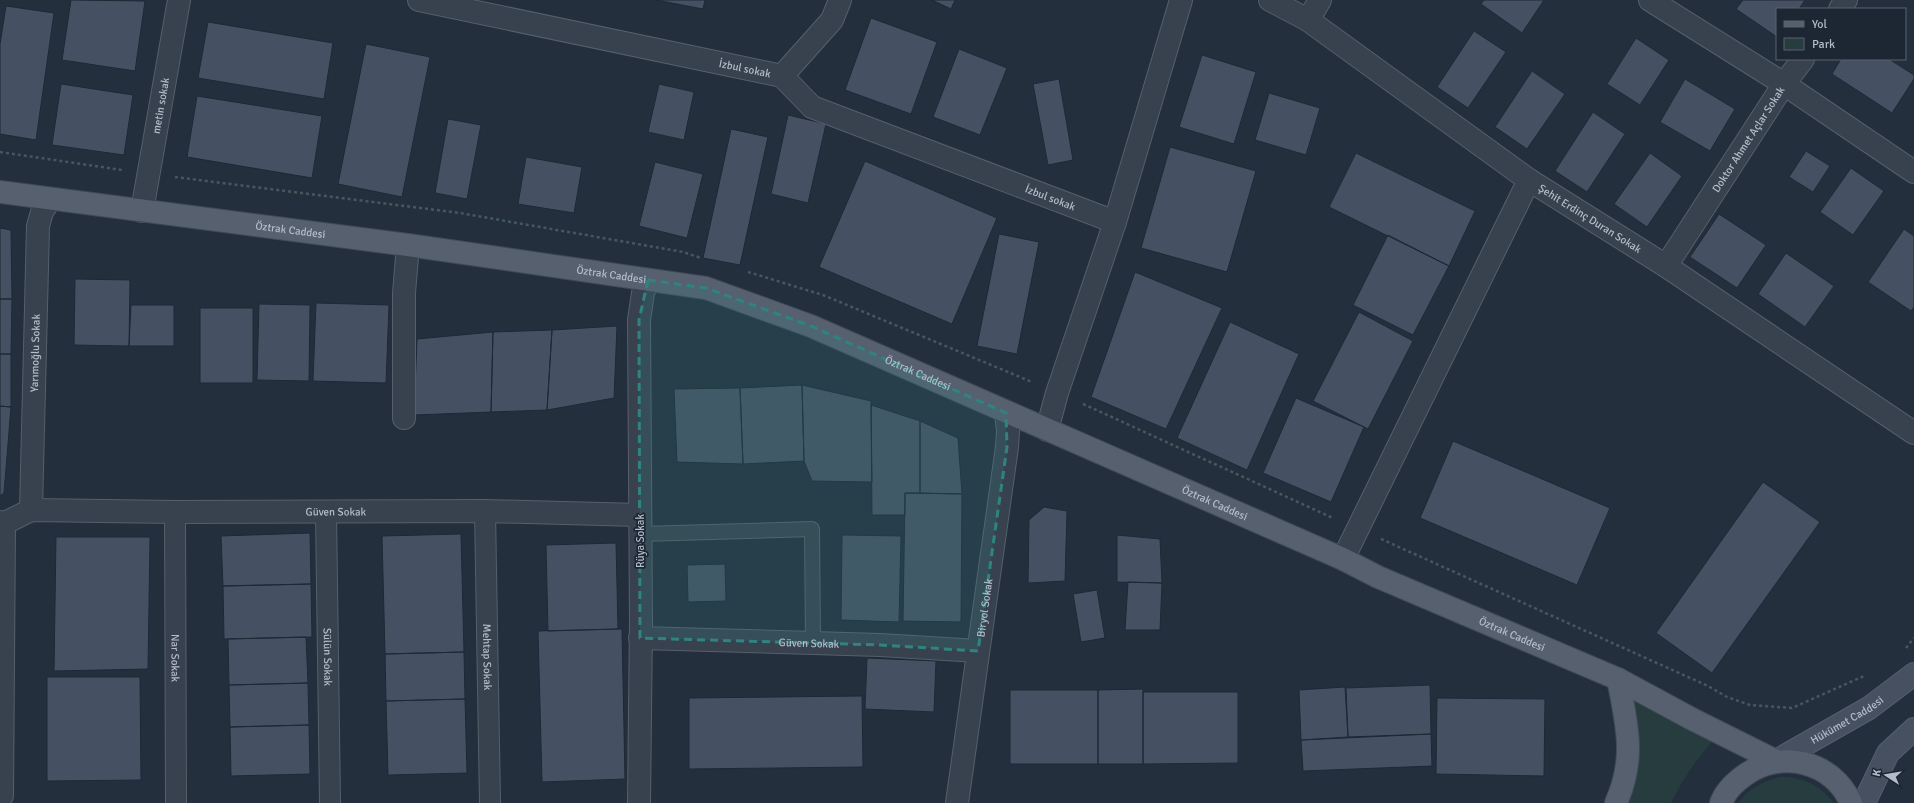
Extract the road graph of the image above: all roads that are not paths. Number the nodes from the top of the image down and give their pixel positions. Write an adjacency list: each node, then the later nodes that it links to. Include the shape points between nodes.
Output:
1 (179, 0): 16 (street, metin sokak)
2 (419, 0): 10 (street, İzbul sokak)
3 (840, 0): 10 (street, via 832,20)
4 (1181, 0): 17 (street)
5 (1270, 0): 8 (street, Şehit Erdinç Duran Sokak)
6 (1320, 0): 8 (street)
7 (1650, 0): 11 (street)
8 (1308, 20): 13 (street, Şehit Erdinç Duran Sokak)
9 (1802, 60): 11 (street)
10 (782, 76): 17 (street, İzbul sokak, via 812,107)
11 (1784, 84): 12 (street, Doktor Ahmet Açlar Sokak); 19 (street, Doktor Ahmet Açlar Sokak)
12 (1914, 172)
13 (1529, 180): 19 (street, Şehit Erdinç Duran Sokak); 31 (street)
14 (0, 192): 15 (main road, Öztrak Caddesi)
15 (50, 198): 16 (main road, Öztrak Caddesi); 25 (street, Yarımoğlu Sokak, via 38,226)
16 (142, 211): 18 (main road, Öztrak Caddesi)
17 (1116, 222): 23 (street, via 1057,393)
18 (408, 245): 20 (main road, Öztrak Caddesi); 22 (street, via 404,293)
19 (1666, 266): 24 (street, Şehit Erdinç Duran Sokak)
20 (648, 280): 21 (main road, Öztrak Caddesi, via 706,288 811,326); 30 (street, Rüya Sokak, via 643,293 639,320)
21 (1006, 413): 23 (main road, Öztrak Caddesi); 34 (street, Biryol Sokak, via 1007,447)
22 (404, 418)
23 (1047, 430): 31 (main road, Öztrak Caddesi)
24 (1914, 433)
25 (31, 510): 28 (street, Güven Sokak); 29 (street)
26 (326, 511): 27 (street, Güven Sokak); 28 (street, Güven Sokak); 41 (street, Sülün Sokak)
27 (484, 511): 30 (street, Güven Sokak); 42 (street, Mehtap Sokak)
28 (175, 512): 40 (street, Nar Sokak)
29 (3, 522): 39 (street)
30 (640, 525): 32 (street, Rüya Sokak); 33 (lane, via 812,529)
31 (1343, 559): 36 (main road, Öztrak Caddesi, via 1378,577)
32 (640, 638): 33 (street, Güven Sokak); 43 (street, Rüya Sokak)
33 (813, 643): 34 (street, Güven Sokak)
34 (978, 651): 44 (street, Biryol Sokak)
35 (1914, 674): 38 (main road, Hükümet Caddesi, via 1869,708)
36 (1618, 679): 38 (main road, Öztrak Caddesi); 45 (main road, via 1629,752 1626,776)
37 (1914, 728): 48 (main road, via 1888,753)
38 (1776, 761): 46 (main road, via 1754,768 1737,781); 47 (main road, via 1802,762 1827,773 1846,792)
39 (3, 796)
40 (176, 803)
41 (330, 803)
42 (490, 803)
43 (639, 803)
44 (956, 803)
45 (1616, 803)
46 (1721, 803)
47 (1851, 803)
48 (1864, 803)

